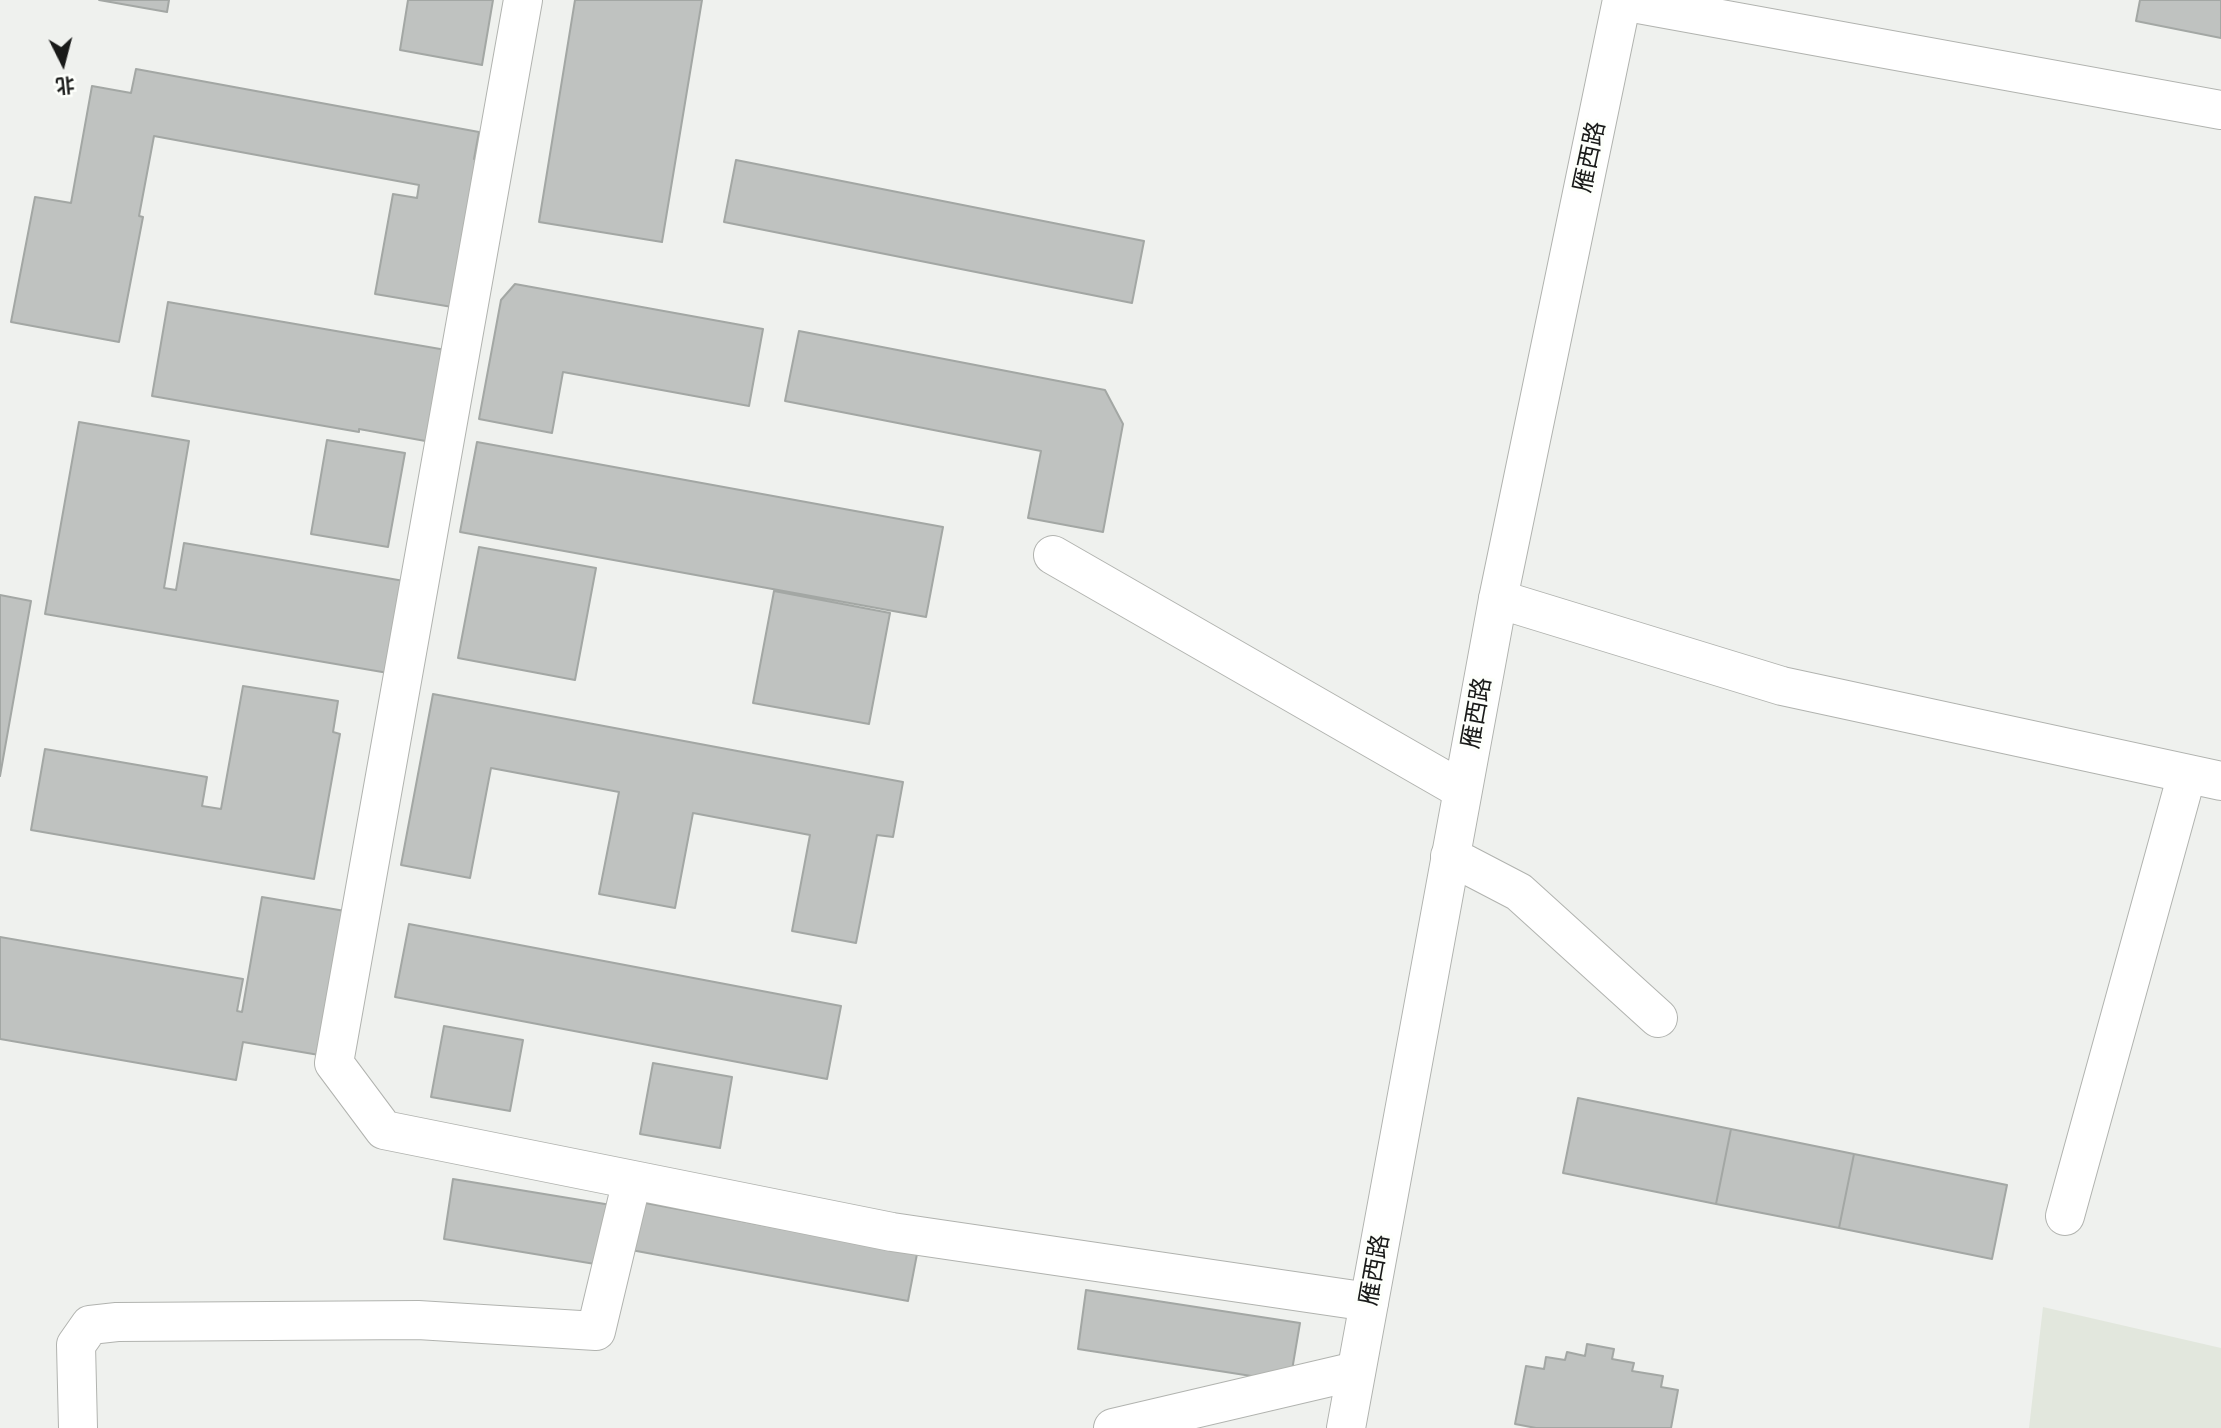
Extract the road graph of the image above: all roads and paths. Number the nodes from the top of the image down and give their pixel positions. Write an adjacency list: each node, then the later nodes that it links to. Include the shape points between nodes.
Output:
1 (523, 0): 10 (street, via 334,1063 384,1130)
2 (1622, 1): 3 (street); 5 (street, 雁西路)
3 (2221, 110)
4 (1053, 555): 7 (street)
5 (1498, 599): 6 (street, via 1782,685); 7 (street, 雁西路)
6 (2204, 777): 11 (street)
7 (1462, 789): 8 (street, 雁西路)
8 (1450, 856): 9 (street, via 1519,892); 12 (street, 雁西路)
9 (1658, 1018)
10 (632, 1180): 12 (street, via 892,1233); 14 (street, via 596,1331 418,1320 90,1325 76,1345)
11 (2065, 1216)
12 (1369, 1302): 13 (street, 雁西路)
13 (1356, 1371): 15 (street); 16 (street, 雁西路)
14 (78, 1428)
15 (1113, 1428)
16 (1346, 1428)

